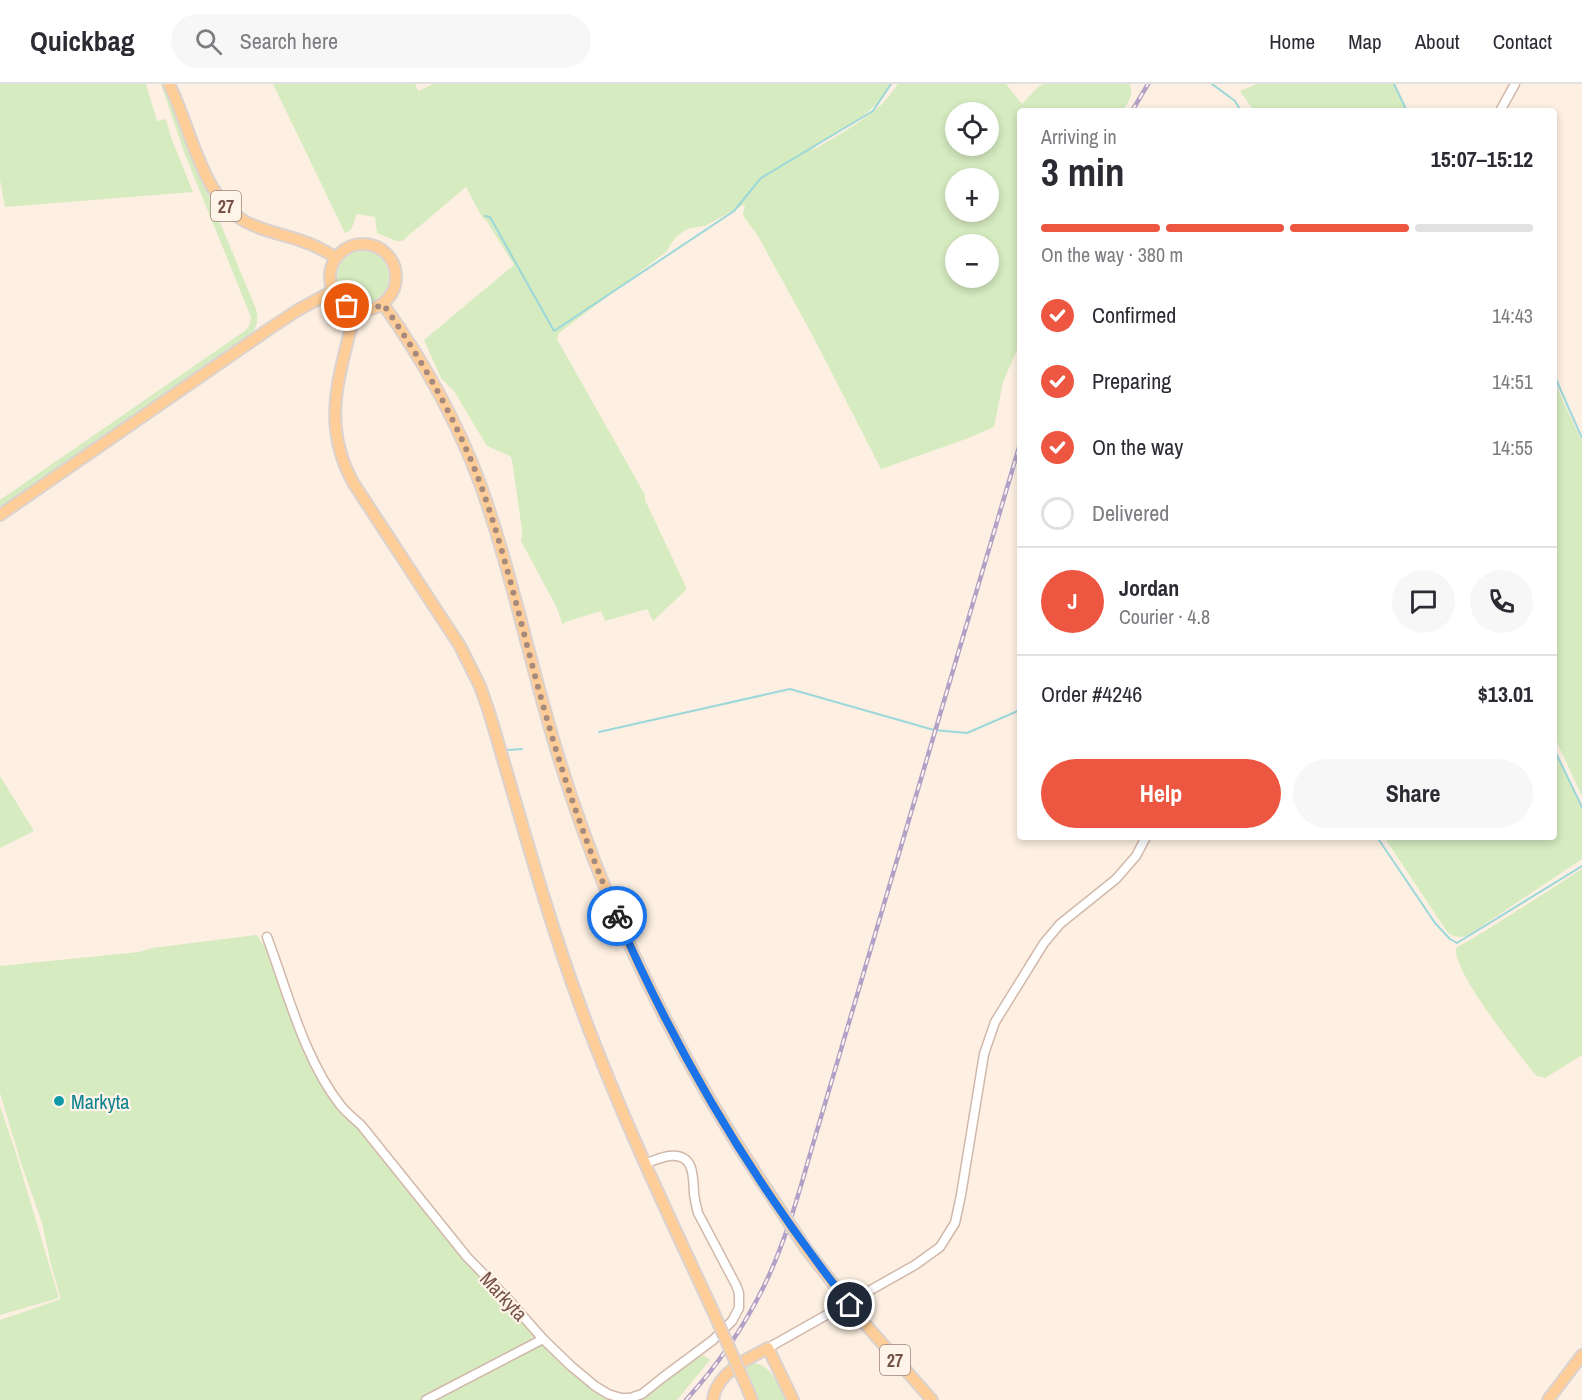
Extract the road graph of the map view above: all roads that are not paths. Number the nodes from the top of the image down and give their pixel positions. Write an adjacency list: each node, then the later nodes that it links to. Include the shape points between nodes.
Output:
1 (1515, 84): 3 (street)
2 (172, 87): 4 (main road, 27, via 204,168 226,207 252,225 307,243)
3 (1502, 108)
4 (336, 258): 5 (main road, via 330,274); 6 (main road, via 349,247 362,244 387,254 395,268 396,281)
5 (333, 291): 7 (main road, via 342,303); 8 (main road, via 297,310)
6 (383, 304): 7 (main road, via 368,310); 19 (main road, 27, bridge, via 434,383 480,484 561,766 593,858 652,994 735,1142 807,1250)
7 (355, 309): 11 (main road, via 335,401 335,427 343,460 354,484 460,646 480,686 564,960 596,1048)
8 (0, 515)
9 (1144, 840): 13 (street, via 1116,879 1060,924 1044,943 995,1022 984,1054 955,1223 940,1247)
10 (267, 937): 12 (street, Markyta, via 303,1038 328,1088 467,1257)
11 (646, 1163): 12 (street, Markyta, via 672,1156 690,1164 698,1213 739,1293 736,1315 703,1347 642,1394 630,1398 608,1394 589,1382); 15 (main road, bridge)
12 (543, 1339): 16 (street)
13 (768, 1348): 17 (main road, via 747,1358 728,1374); 18 (main road)
14 (1582, 1355): 20 (main road)
15 (750, 1395)
16 (426, 1400)
17 (712, 1400)
18 (793, 1400)
19 (932, 1400)
20 (1548, 1400)

